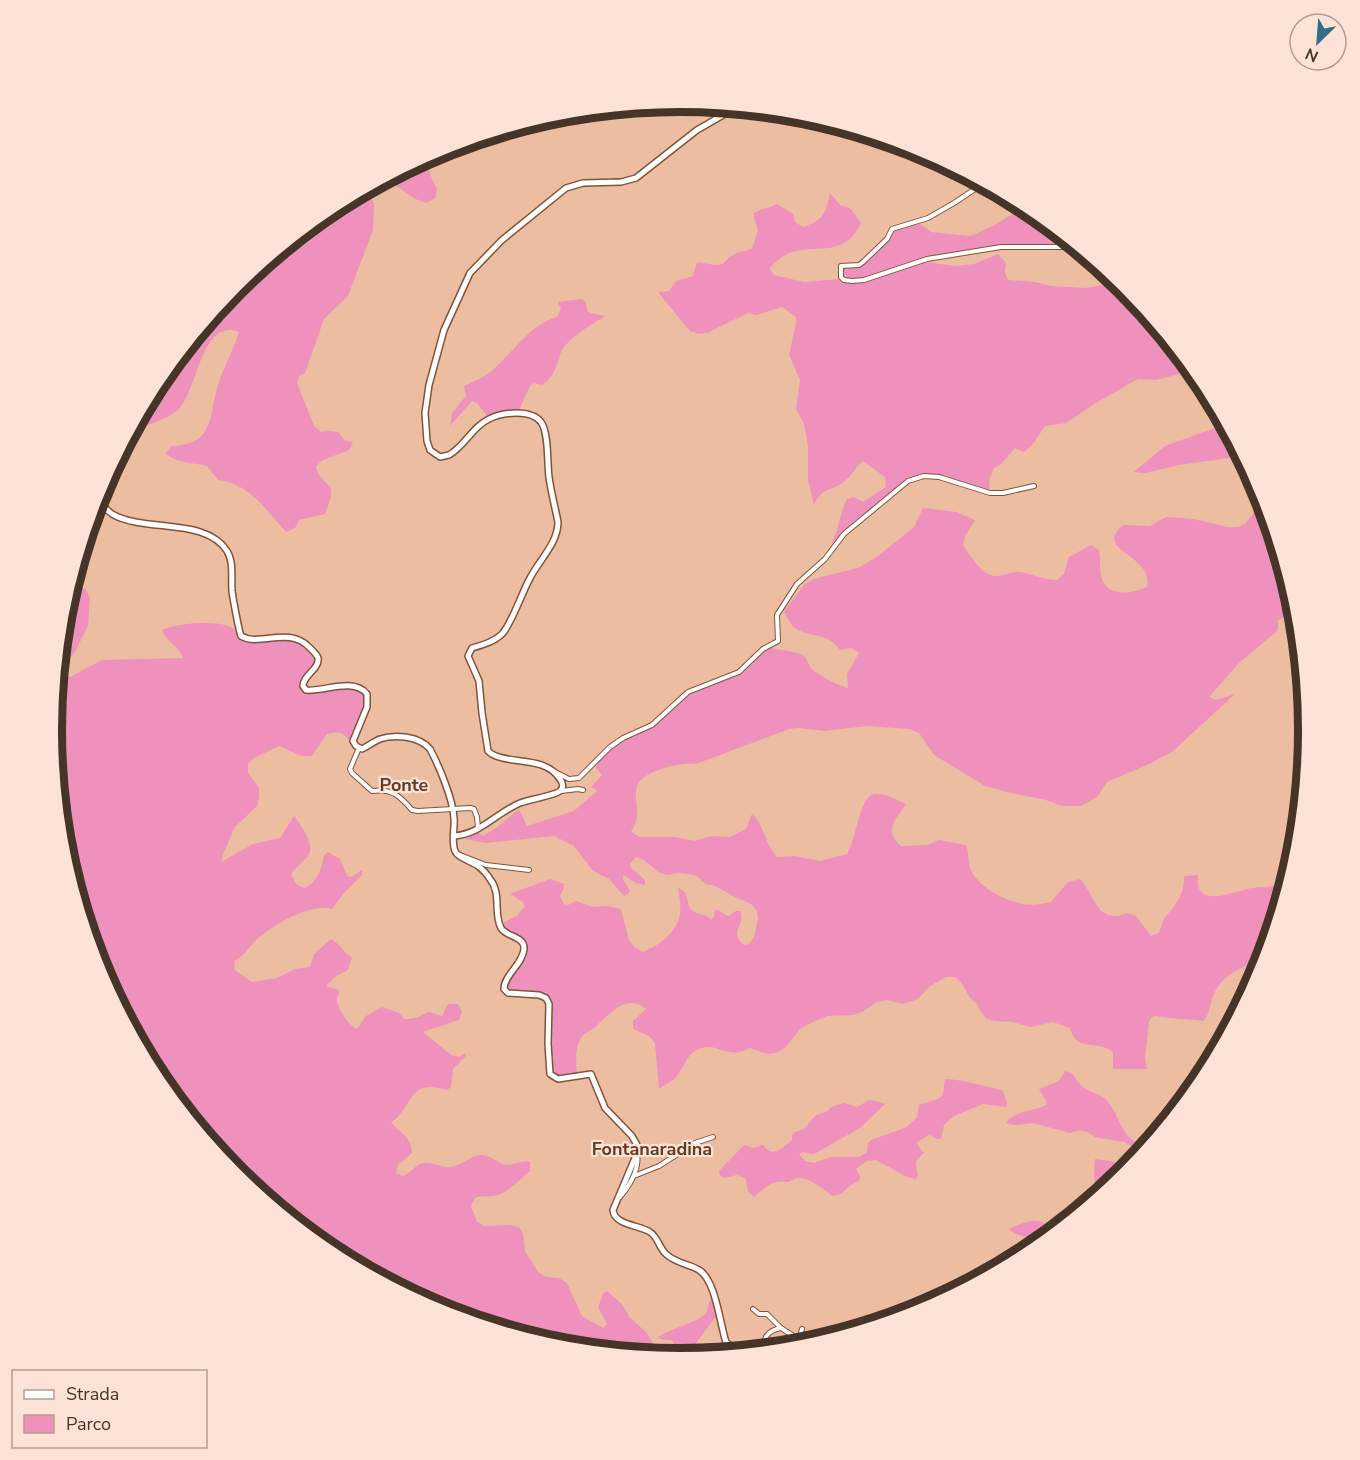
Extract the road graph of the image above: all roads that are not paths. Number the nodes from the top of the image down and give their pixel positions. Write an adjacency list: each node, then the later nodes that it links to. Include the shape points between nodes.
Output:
1 (726, 114): 7 (street, via 697,130 636,178 573,185 510,234 466,279 432,368 425,413 428,446 436,455 452,453 478,426 497,416 532,415 541,421 545,431 557,533 502,634 472,648 468,656 479,681 484,735 490,753 528,760)
2 (977, 188): 3 (street, via 928,218 892,229 887,239 859,265 841,266 841,277 864,280 927,259 993,248)
3 (1067, 247)
4 (1034, 486): 7 (street, via 990,493 939,477 908,481 844,534 825,559 797,584 777,615 778,641 763,649 745,669 688,692 652,725 610,747 579,778)
5 (104, 506): 6 (street, via 119,518 140,524 188,528 226,549 231,559 232,594 241,636 289,637 305,643 318,660 303,681 306,690 349,686 360,687 367,694 367,707 353,741)
6 (359, 748): 10 (street, via 387,738 423,742 432,751); 10 (street, via 350,768 372,791 394,792 412,810)
7 (552, 771): 9 (street, via 563,785)
8 (583, 790): 9 (street)
9 (561, 791): 11 (street, via 522,802)
10 (453, 809): 11 (street, via 474,809); 12 (street)
11 (478, 830): 12 (street)
12 (454, 836): 13 (street, via 454,850)
13 (459, 855): 14 (street, via 486,865); 16 (street, via 481,868 492,881 501,927 523,945 504,989 508,993 541,996 549,1004 551,1076 558,1079 591,1074 605,1108 632,1136)
14 (529, 870)
15 (713, 1137): 17 (street)
16 (637, 1152): 17 (street); 18 (street)
17 (634, 1176): 18 (street)
18 (620, 1198): 25 (street, via 613,1210 617,1219 650,1232 664,1253 702,1271 709,1282 726,1342)
19 (753, 1309): 20 (street, via 767,1314)
20 (781, 1328): 23 (street); 24 (street, via 773,1329)
21 (802, 1329): 22 (street)
22 (800, 1337)
23 (793, 1338)
24 (765, 1342)
25 (731, 1346)

